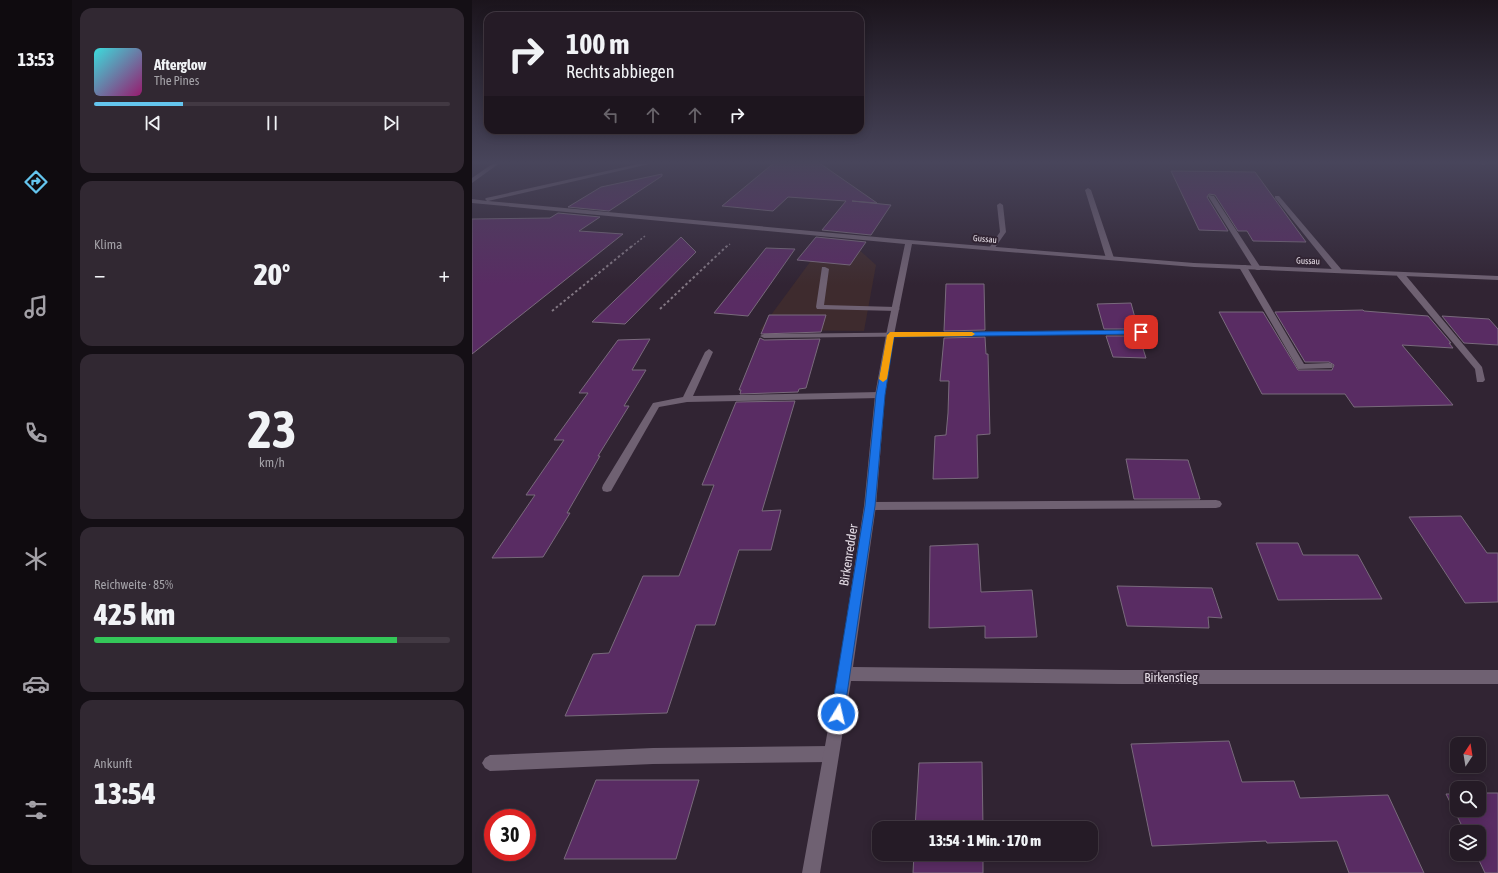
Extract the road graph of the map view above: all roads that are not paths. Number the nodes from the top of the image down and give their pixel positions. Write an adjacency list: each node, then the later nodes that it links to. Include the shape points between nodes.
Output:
1 (494, 203): 6 (street, Gussau)
2 (1092, 203): 8 (street)
3 (1215, 203): 10 (street)
4 (1282, 203): 12 (street)
5 (1000, 205): 7 (street, via 1003,232)
6 (909, 242): 7 (street, Gussau); 15 (street, Birkenredder)
7 (992, 248): 8 (street, Gussau)
8 (1110, 258): 9 (street, Gussau)
9 (1243, 267): 10 (street, Gussau); 20 (street, via 1301,367)
10 (1257, 268): 12 (street, Gussau)
11 (825, 269): 15 (street, via 820,307)
12 (1338, 271): 13 (street, Gussau)
13 (1400, 274): 14 (street, Gussau); 21 (street, via 1467,354 1478,369)
14 (1498, 278)
15 (896, 309): 17 (street, Birkenredder)
16 (1141, 332): 17 (street)
17 (890, 335): 18 (street); 22 (street, Birkenredder)
18 (764, 336)
19 (709, 352): 23 (street)
20 (1329, 366)
21 (1480, 380)
22 (880, 395): 23 (street); 26 (street, Birkenredder)
23 (687, 399): 24 (street, via 656,405)
24 (607, 488)
25 (1216, 504): 26 (street)
26 (870, 506): 27 (street, Birkenredder)
27 (844, 674): 28 (street, Birkenstieg); 29 (street, Birkenredder)
28 (1498, 677)
29 (831, 754): 30 (street, via 653,756); 31 (street, Birkenredder)
30 (490, 763)
31 (811, 873)

